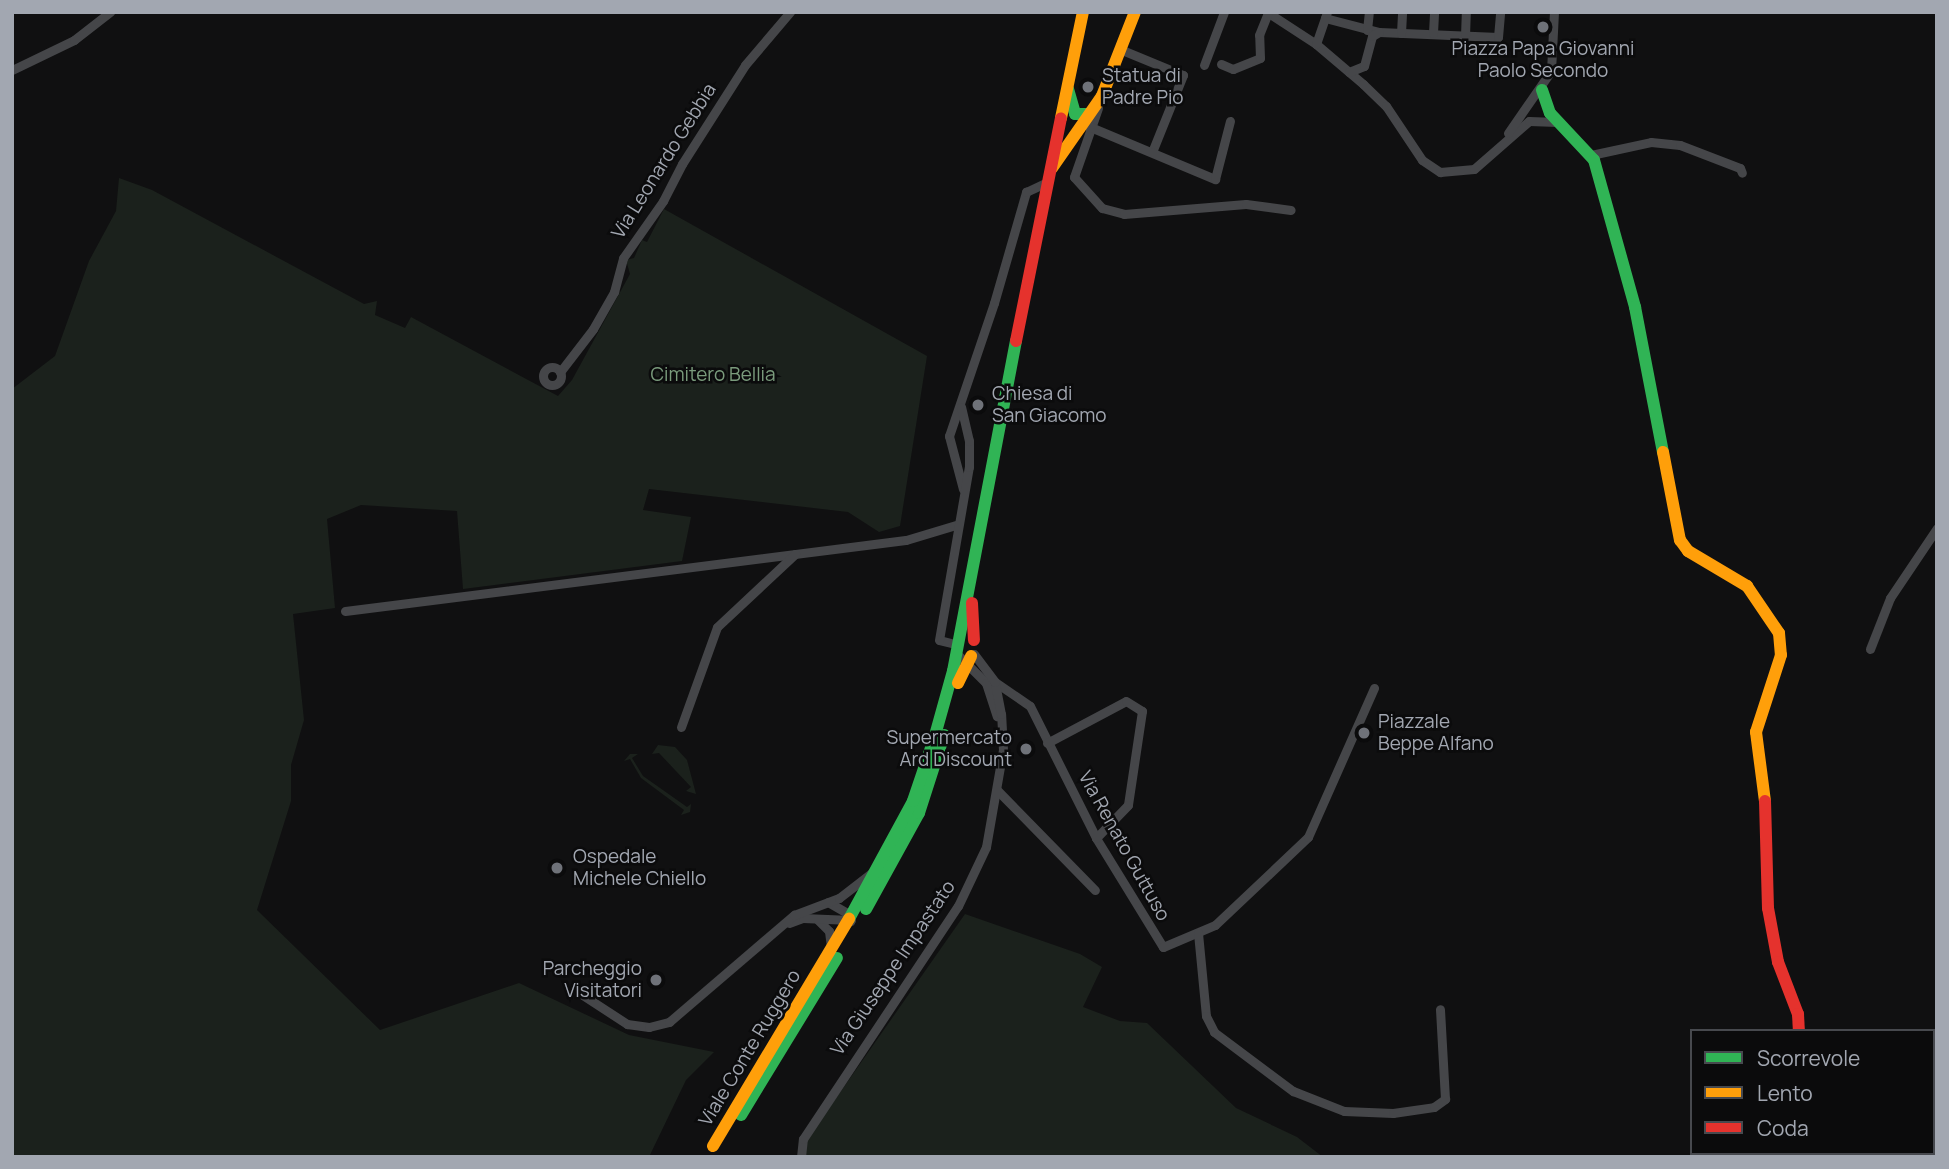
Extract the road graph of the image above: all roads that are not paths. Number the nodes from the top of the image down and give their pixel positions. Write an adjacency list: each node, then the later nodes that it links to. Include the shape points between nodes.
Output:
1 (110, 12): 23 (street, via 74,40)
2 (790, 12): 36 (street, Via Leonardo Gebbia, via 745,65 623,258 614,292 593,329)
3 (1083, 12): 25 (main road)
4 (1135, 12): 20 (main road)
5 (1224, 12): 22 (street)
6 (1369, 12): 14 (street)
7 (1402, 12): 16 (street)
8 (1434, 12): 17 (street)
9 (1466, 12): 18 (street)
10 (1500, 12): 18 (street, via 1498,37)
11 (1553, 12): 26 (street, via 1553,63)
12 (1268, 13): 19 (street); 21 (street, via 1259,36 1260,58 1233,69)
13 (1326, 15): 14 (street); 19 (street)
14 (1367, 30): 15 (street)
15 (1379, 32): 16 (street); 24 (street, via 1372,36 1364,66)
16 (1401, 33): 17 (street)
17 (1433, 33): 18 (street)
18 (1465, 36)
19 (1316, 44): 24 (street)
20 (1122, 50): 28 (main road); 31 (street, via 1183,75)
21 (1221, 64)
22 (1204, 65)
23 (12, 70)
24 (1349, 72): 30 (street, via 1371,91 1422,160 1440,172 1474,169)
25 (1068, 88): 28 (main road, via 1075,114); 34 (main road)
26 (1542, 90): 29 (main road); 30 (street)
27 (1230, 121): 31 (street, via 1216,179)
28 (1088, 122): 31 (street); 34 (main road); 35 (street, via 1074,177 1102,208 1124,214 1246,204)
29 (1558, 122): 30 (street, via 1529,121); 32 (main road)
30 (1504, 141)
31 (1152, 152)
32 (1591, 155): 33 (street, via 1651,142 1680,145 1740,168); 63 (main road, via 1635,307 1680,540 1688,551 1746,586 1779,633 1781,655 1756,732 1757,766 1765,786 1763,853 1768,908 1778,962 1798,1014)
33 (1742, 173)
34 (1046, 180): 37 (street, via 1026,192); 44 (main road, via 976,547)
35 (1292, 210)
36 (560, 372)
37 (961, 407): 38 (street, via 970,441); 38 (street, via 949,436)
38 (963, 489): 39 (street)
39 (956, 525): 41 (street, via 906,540); 44 (street, via 939,640)
40 (1937, 528): 43 (street, via 1890,598)
41 (795, 554): 42 (street); 47 (street, via 717,627)
42 (345, 611)
43 (1870, 649)
44 (964, 650): 45 (street); 48 (street, via 986,683); 52 (main road, Viale Conte Ruggero, via 927,791); 53 (main road, Viale Conte Ruggero, via 913,801)
45 (995, 682): 48 (street); 49 (street, Via Renato Guttuso, via 1030,706)
46 (1374, 688): 59 (street, Via Renato Guttuso, via 1308,837 1214,925)
47 (681, 727)
48 (1002, 735): 50 (street, Via Giuseppe Impastato)
49 (1048, 743): 51 (street, Via Renato Guttuso); 51 (street, via 1126,701 1142,711 1128,805)
50 (997, 790): 54 (street); 67 (street, Via Giuseppe Impastato, via 986,847 974,877 824,1103 803,1139)
51 (1096, 838): 59 (street, Via Renato Guttuso, via 1159,945 1168,947)
52 (899, 851): 57 (street); 64 (main road, Viale Conte Ruggero)
53 (881, 865): 55 (street, via 849,892); 57 (main road, Viale Conte Ruggero)
54 (1094, 890)
55 (826, 901): 57 (street, via 838,905); 58 (street, via 804,907)
56 (817, 919): 57 (street); 58 (street, via 803,918); 60 (street, via 829,931)
57 (850, 920): 60 (main road, Viale Conte Ruggero); 64 (street)
58 (778, 928): 61 (street, via 685,1010 658,1026 628,1024)
59 (1198, 933): 62 (street, via 1206,1016 1214,1032 1293,1091 1344,1111 1393,1113 1434,1107 1445,1099)
60 (832, 951): 65 (main road, Viale Conte Ruggero)
61 (578, 992)
62 (1440, 1009)
63 (1799, 1029)
64 (788, 1040): 65 (main road, Viale Conte Ruggero, via 739,1119)
65 (713, 1146): 66 (main road)
66 (703, 1157)
67 (802, 1157)

